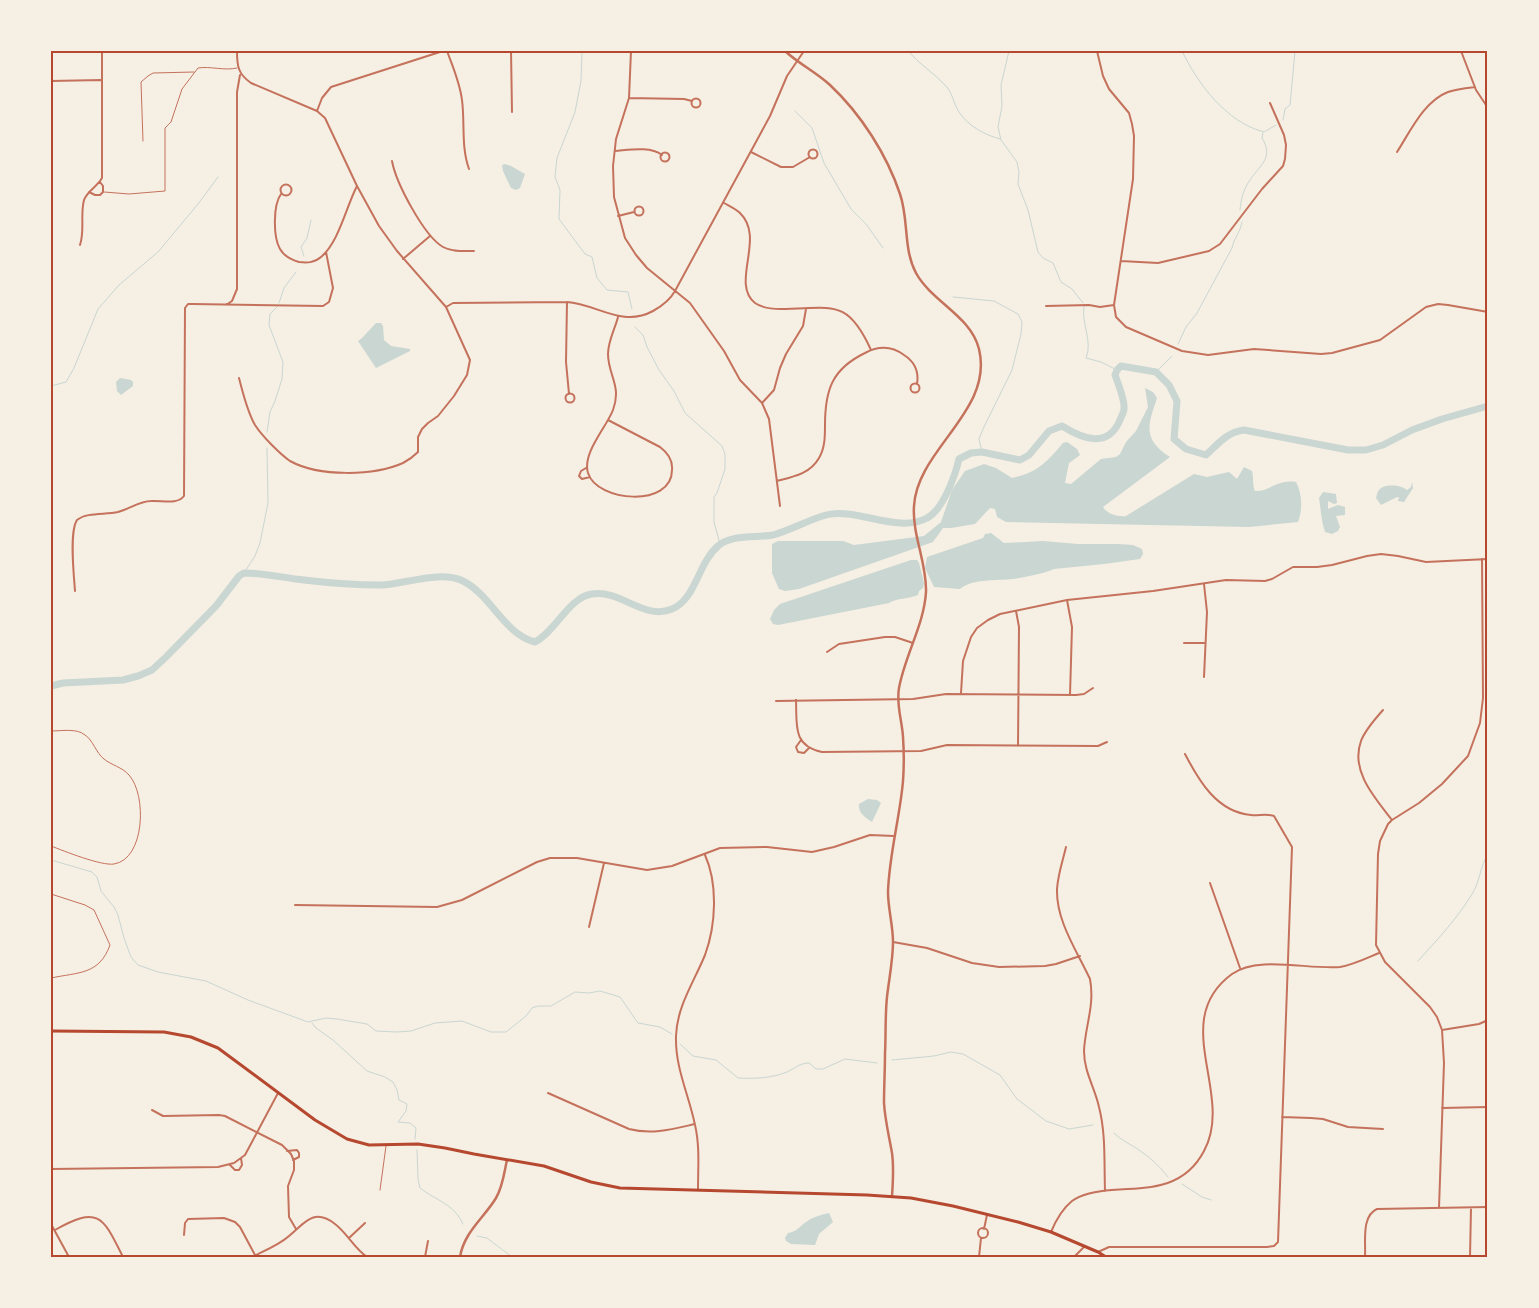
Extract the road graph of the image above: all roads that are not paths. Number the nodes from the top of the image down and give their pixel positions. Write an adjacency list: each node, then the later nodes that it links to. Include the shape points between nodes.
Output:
1 (102, 51): 15 (street)
2 (237, 51): 12 (street)
3 (443, 51): 22 (street, via 331,87)
4 (447, 51): 31 (street, via 462,100 465,159)
5 (511, 51): 23 (street)
6 (631, 51): 18 (street)
7 (786, 51): 11 (street)
8 (804, 51): 11 (street)
9 (1097, 51): 45 (street, via 1109,89 1129,114 1132,124 1133,178)
10 (1462, 51): 17 (street)
11 (797, 60): 26 (street); 71 (street, via 830,85 872,138 900,194 911,261 918,276 928,290 961,320 979,349 981,368 970,403 918,484 914,502 916,537 926,586)
12 (237, 68): 13 (lane, via 208,67 198,68); 14 (street)
13 (195, 72): 24 (lane, via 153,73 141,82); 35 (lane, via 182,89 171,122 165,128 165,191)
14 (240, 74): 22 (street, via 251,83); 48 (street, via 237,92 237,289 232,301)
15 (101, 80): 16 (street); 32 (street)
16 (51, 81)
17 (1475, 87): 21 (street); 27 (street, via 1457,89 1436,99)
18 (629, 98): 19 (street); 25 (street)
19 (692, 101)
20 (1270, 103): 45 (street, via 1284,135 1283,166 1220,244 1209,251 1158,264)
21 (1488, 108)
22 (317, 111): 33 (street, via 329,125)
23 (512, 112)
24 (142, 142)
25 (614, 151): 28 (street, via 646,150); 39 (street, via 613,182)
26 (751, 152): 29 (street, via 782,168 793,167); 37 (street)
27 (1397, 152)
28 (662, 155)
29 (810, 157)
30 (392, 161): 40 (street, via 396,178)
31 (469, 169)
32 (100, 182): 34 (street); 35 (street)
33 (358, 186): 43 (street); 44 (street, via 379,226)
34 (89, 192): 35 (street, via 100,195); 41 (street, via 83,204)
35 (103, 192)
36 (281, 194): 36 (street, via 290,194 290,187 282,186); 43 (street, via 276,202 280,250 304,263 315,261)
37 (724, 203): 46 (street); 52 (street, via 739,212 749,227 746,279 750,296 756,304 777,309)
38 (634, 212): 39 (street)
39 (618, 216): 46 (street, via 625,238 636,256)
40 (431, 236): 42 (street, via 450,250); 44 (street)
41 (80, 245)
42 (474, 251)
43 (326, 252): 48 (street, via 333,288 329,302 323,306)
44 (404, 259): 50 (street)
45 (1121, 261): 49 (street)
46 (675, 291): 54 (street, via 650,313); 59 (street, via 701,317 740,380)
47 (566, 302): 50 (street, via 454,303); 54 (street); 58 (street)
48 (226, 305): 68 (street, via 188,304 184,308 184,496 180,500 150,501 118,512 84,516 77,520 73,545)
49 (1114, 305): 51 (street); 53 (street, via 1116,317 1126,326 1182,351 1208,355 1254,349 1332,353 1380,340 1426,307 1438,304)
50 (446, 306): 56 (street, via 470,360 467,375 445,409 422,429 418,437 418,452 392,467 343,473 318,470 290,460 255,425)
51 (1046, 306)
52 (806, 308): 55 (street, via 830,308 848,314 860,328); 59 (street, via 803,326 786,354 774,390)
53 (1488, 312)
54 (618, 317): 60 (street, via 609,345 616,399)
55 (871, 350): 57 (street, via 892,348 909,358 915,365); 63 (street, via 844,366 831,382 826,404 824,444 818,461 802,474)
56 (239, 378)
57 (917, 384)
58 (569, 394)
59 (762, 403): 63 (street, via 769,419)
60 (608, 420): 61 (street, via 589,455); 62 (street, via 665,451 671,461 672,476 667,486 657,493 628,496 620,496 598,486)
61 (587, 468): 62 (street); 62 (street, via 579,476 582,479)
62 (590, 477)
63 (776, 481): 64 (street)
64 (780, 506)
65 (1488, 558): 66 (street)
66 (1482, 559): 67 (street, via 1426,562 1380,554 1317,567 1293,567 1265,581); 91 (street, via 1483,691 1480,723 1468,756 1442,784)
67 (1204, 583): 69 (street); 73 (street)
68 (74, 591)
69 (1067, 600): 70 (street); 79 (street, via 1072,627)
70 (1016, 611): 77 (street, via 1000,614 977,628 962,661); 78 (street, via 1019,628)
71 (914, 643): 74 (street, via 885,637 839,644); 81 (street)
72 (1184, 643): 73 (street)
73 (1206, 643): 75 (street)
74 (827, 652)
75 (1204, 677)
76 (1093, 688): 79 (street, via 1084,694)
77 (961, 693): 78 (street); 81 (street)
78 (1018, 693): 79 (street); 87 (street)
79 (1070, 695)
80 (796, 700): 81 (street); 82 (street); 85 (street)
81 (898, 700): 89 (street)
82 (776, 701)
83 (1383, 710): 91 (street, via 1361,741 1358,762 1363,779)
84 (51, 731): 93 (lane, via 85,734 104,760 130,775 142,805 134,848 127,858 113,864 90,860)
85 (800, 740): 88 (street); 88 (street, via 796,747 798,752 804,753)
86 (1107, 742): 87 (street, via 1098,746)
87 (1018, 746): 89 (street, via 947,745)
88 (809, 748): 89 (street, via 822,752)
89 (903, 751): 92 (street)
90 (1185, 754): 104 (street, via 1202,782 1222,805 1252,816 1274,816 1290,842)
91 (1392, 820): 102 (street, via 1385,829 1378,854 1375,934)
92 (896, 836): 95 (street, via 870,835 812,852 767,847 720,848); 101 (street, via 888,888)
93 (51, 846)
94 (1066, 847): 103 (street, via 1057,887 1058,901 1063,921)
95 (705, 854): 96 (street, via 672,866 647,870); 116 (street, via 713,882 710,939 686,996 676,1036 679,1071)
96 (604, 862): 99 (street, via 562,857 537,862 462,900 437,907); 100 (street)
97 (1210, 882): 105 (street)
98 (51, 894): 106 (lane, via 94,910 110,945 97,966)
99 (295, 905)
100 (589, 927)
101 (893, 942): 103 (street, via 927,948 972,964 999,967 1045,966); 129 (street, via 886,1001 884,1102 893,1166)
102 (1379, 953): 104 (street, via 1341,966); 108 (street, via 1430,1007)
103 (1080, 956): 127 (street, via 1092,988 1092,1011 1084,1052 1100,1112)
104 (1287, 966): 105 (street); 115 (street)
105 (1240, 968): 127 (street, via 1210,996 1204,1017 1212,1125 1204,1152 1191,1169 1165,1185)
106 (51, 978)
107 (1488, 1020): 108 (street)
108 (1442, 1030): 113 (street)
109 (51, 1031): 110 (main road, via 157,1032 191,1036 218,1048)
110 (278, 1093): 118 (street); 119 (main road, via 347,1139)
111 (548, 1093): 116 (street, via 629,1130 649,1133)
112 (1488, 1107): 113 (street)
113 (1442, 1108): 131 (street)
114 (152, 1110): 118 (street, via 163,1116 225,1116)
115 (1282, 1117): 117 (street, via 1323,1119 1348,1127); 145 (street, via 1280,1218 1278,1242 1274,1246 1109,1247)
116 (695, 1124): 128 (street)
117 (1382, 1129)
118 (257, 1132): 120 (street); 121 (street)
119 (386, 1145): 123 (main road, via 432,1145); 126 (lane)
120 (287, 1150): 122 (street); 122 (street, via 299,1153 299,1157)
121 (241, 1158): 124 (street); 124 (street, via 239,1170)
122 (293, 1160): 136 (street, via 294,1170 288,1186 289,1218)
123 (506, 1160): 128 (main road, via 544,1166 620,1188); 151 (street, via 500,1191 466,1238)
124 (230, 1165): 125 (street)
125 (51, 1168)
126 (380, 1190)
127 (1105, 1191): 139 (street, via 1092,1192 1073,1201)
128 (698, 1192): 129 (main road)
129 (892, 1196): 133 (main road)
130 (1488, 1207): 132 (street)
131 (1439, 1208): 132 (street); 155 (street, via 1371,1211 1366,1221)
132 (1471, 1208): 156 (street)
133 (987, 1215): 137 (street); 139 (main road)
134 (366, 1222): 141 (street)
135 (51, 1224): 138 (street)
136 (296, 1229): 141 (street, via 307,1220 322,1217 336,1225); 146 (street, via 283,1241)
137 (984, 1229): 142 (street, via 978,1232); 142 (street, via 988,1234)
138 (55, 1230): 147 (street); 148 (street, via 74,1219 98,1219 109,1229)
139 (1051, 1232): 144 (main road)
140 (184, 1235): 146 (street, via 184,1223 188,1219 230,1219 240,1227)
141 (348, 1238): 149 (street)
142 (981, 1238): 152 (street)
143 (428, 1241): 150 (street)
144 (1085, 1246): 145 (main road); 153 (street)
145 (1098, 1252): 154 (main road)
146 (253, 1256)
147 (69, 1257)
148 (123, 1257)
149 (367, 1257)
150 (425, 1257)
151 (460, 1257)
152 (980, 1257)
153 (1074, 1257)
154 (1106, 1257)
155 (1365, 1257)
156 (1470, 1257)

